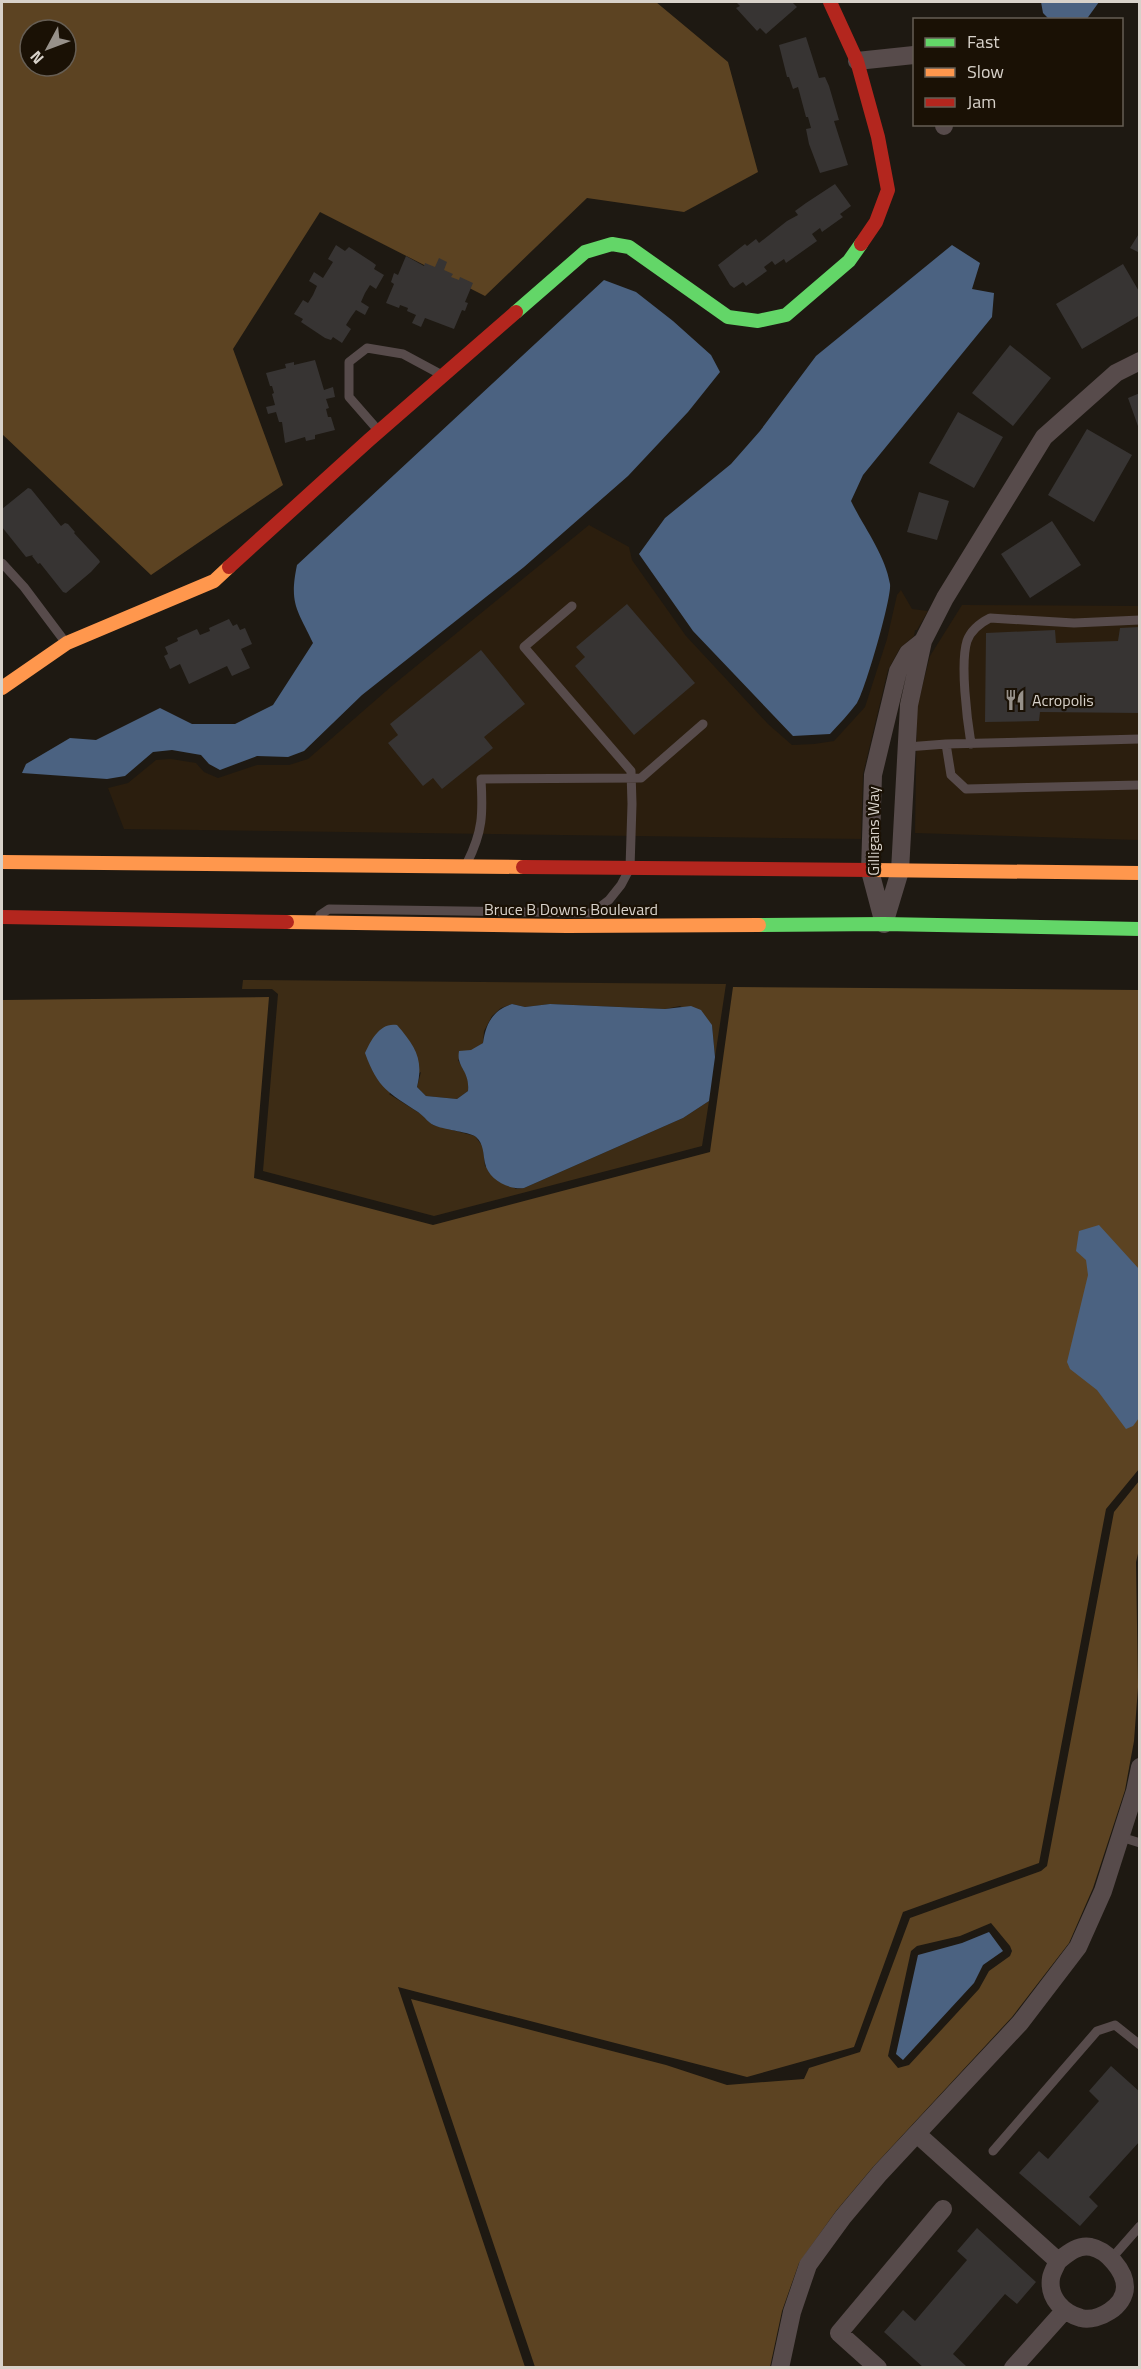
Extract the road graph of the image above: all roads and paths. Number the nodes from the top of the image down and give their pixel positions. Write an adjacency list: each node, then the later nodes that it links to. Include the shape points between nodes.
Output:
1 (830, 2): 3 (main road)
2 (913, 55): 3 (street)
3 (857, 61): 5 (main road, via 888,190 876,222 849,261 786,315 758,321 728,317 630,247 612,244 585,252)
4 (1140, 361): 10 (street, Gilligans Way, via 1116,373 1044,437 945,598)
5 (443, 375): 6 (main road); 6 (lane, via 403,354 367,348 348,362 349,397)
6 (379, 431): 11 (main road, via 214,580)
7 (2, 563): 11 (lane)
8 (572, 606): 18 (lane, via 524,647 631,771)
9 (1140, 620): 16 (lane, via 1074,623 990,618 981,623 967,640 965,653)
10 (923, 641): 17 (street, Gilligans Way, via 909,705); 23 (street, Gilligans Way, via 909,653 898,671 891,696 873,775)
11 (67, 643): 12 (main road)
12 (2, 687)
13 (703, 724): 18 (lane, via 641,778)
14 (1140, 739): 16 (lane)
15 (946, 744): 16 (lane); 17 (lane); 19 (lane, via 951,775 966,789)
16 (971, 744)
17 (907, 747): 24 (street, Gilligans Way)
18 (631, 778): 21 (lane, via 482,779 483,813 478,840); 22 (lane)
19 (1140, 785)
20 (2, 862): 21 (main road)
21 (466, 865): 22 (main road)
22 (630, 868): 23 (main road); 27 (lane, via 609,900 592,913 329,909)
23 (870, 871): 24 (main road); 28 (street, Gilligans Way)
24 (900, 871): 25 (main road); 28 (street, Gilligans Way)
25 (1140, 873)
26 (2, 917): 27 (main road, Bruce B Downs Boulevard)
27 (310, 922): 28 (main road, Bruce B Downs Boulevard, via 567,926)
28 (884, 924): 29 (main road, Bruce B Downs Boulevard)
29 (1140, 929)
30 (1140, 1767): 31 (street)
31 (1121, 1837): 32 (lane); 34 (street, via 1078,1947 1020,2023)
32 (1140, 1843)
33 (1140, 2045): 35 (lane, via 1115,2025 1097,2031)
34 (917, 2134): 39 (street); 41 (street, via 851,2208 808,2265)
35 (993, 2151)
36 (942, 2209): 42 (street, via 839,2333)
37 (1140, 2226): 38 (lane)
38 (1111, 2259): 39 (street, via 1091,2247 1073,2249); 40 (street, via 1122,2272 1125,2289 1116,2306 1103,2317 1083,2319)
39 (1058, 2260): 40 (street, via 1051,2278 1053,2295)
40 (1064, 2311): 43 (street)
41 (780, 2367)
42 (878, 2367)
43 (1014, 2367)

